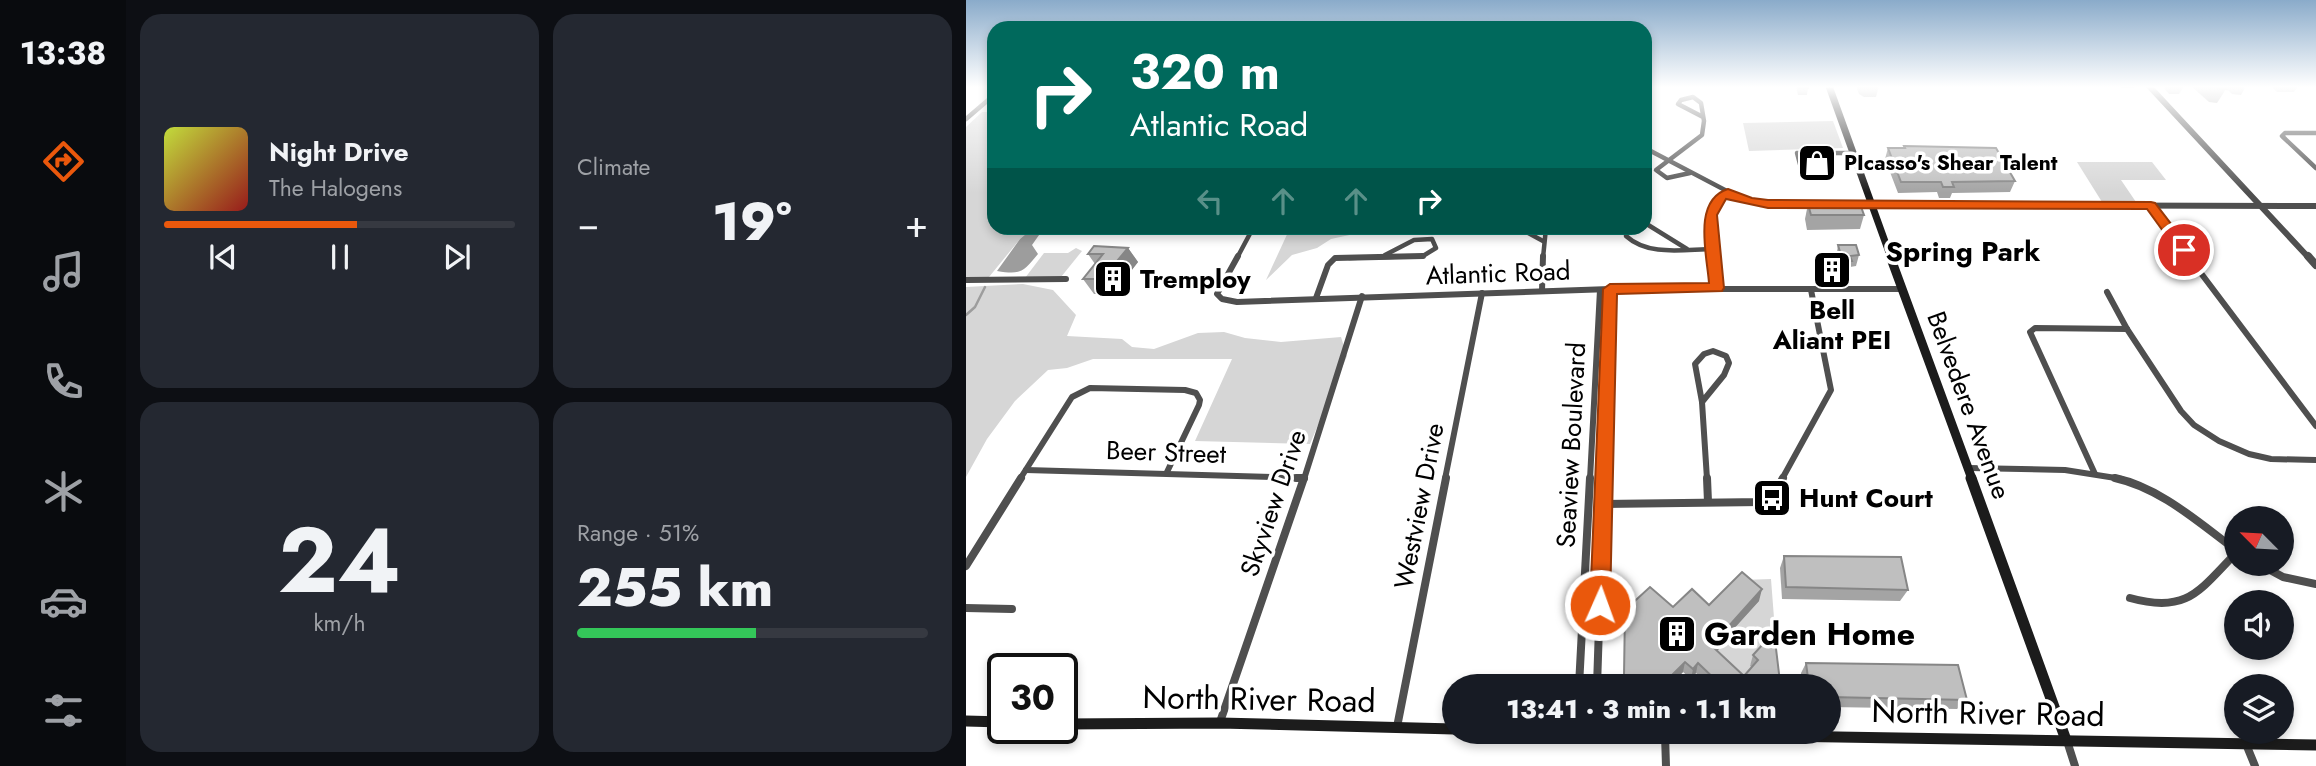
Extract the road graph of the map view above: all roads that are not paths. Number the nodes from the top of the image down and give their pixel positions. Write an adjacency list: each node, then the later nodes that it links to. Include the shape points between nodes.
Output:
1 (1703, 122): 7 (street, via 1702,136)
2 (1841, 122): 6 (main road, Belvedere Avenue)
3 (2183, 122): 16 (street)
4 (2316, 133): 8 (street, via 2282,136)
5 (1652, 151): 7 (street)
6 (1852, 153): 9 (street, via 1797,153); 14 (main road, Belvedere Avenue)
7 (1668, 159): 10 (street); 10 (street, via 1657,167 1660,175 1674,178)
8 (2316, 168)
9 (1801, 169)
10 (1690, 173): 11 (street)
11 (1728, 193): 12 (street, via 1755,203); 25 (street, via 1711,215)
12 (1819, 205)
13 (1857, 205): 14 (street)
14 (1870, 205): 15 (street); 33 (main road, Belvedere Avenue)
15 (2151, 206): 16 (street); 42 (street)
16 (2261, 206): 17 (street); 27 (street)
17 (2316, 206)
18 (1652, 227): 24 (street)
19 (1249, 235): 39 (street, Atlantic Road, via 1217,294 1222,299)
20 (1529, 235): 23 (street)
21 (1544, 235): 23 (street)
22 (1626, 235): 24 (street, via 1644,248)
23 (1543, 242): 35 (street)
24 (1688, 249): 25 (street)
25 (1714, 249): 30 (street)
26 (1385, 255): 26 (street, via 1423,256 1436,244 1420,238); 39 (street, via 1343,256 1330,261)
27 (2316, 265)
28 (1066, 279): 29 (street)
29 (966, 280)
30 (1717, 288): 32 (street, Atlantic Road); 34 (street, Atlantic Road)
31 (1600, 289): 32 (street, Atlantic Road); 35 (street, Atlantic Road); 59 (street, Seaview Boulevard)
32 (1610, 289): 50 (street, Seaview Boulevard)
33 (1902, 289): 34 (street, Atlantic Road); 44 (main road, Belvedere Avenue)
34 (1811, 290): 49 (street, via 1831,383 1829,397 1772,498)
35 (1542, 291): 37 (street, Atlantic Road)
36 (2107, 292): 40 (street)
37 (1482, 293): 38 (street, Atlantic Road); 65 (street, Westview Drive)
38 (1362, 296): 39 (street, Atlantic Road); 48 (street, Skyview Drive)
39 (1315, 298)
40 (2127, 329): 43 (street, via 2194,425 2249,454); 47 (street, via 2035,328 2030,332)
41 (1702, 402): 41 (street, via 1729,363 1726,356 1713,351 1695,364); 49 (street)
42 (2316, 426)
43 (2316, 460)
44 (1969, 468): 47 (street); 68 (main road, Belvedere Avenue)
45 (1026, 470): 46 (street, Beer Street); 46 (street, via 1080,391 1196,393 1199,405); 53 (street)
46 (1167, 472): 48 (street, Beer Street)
47 (2095, 474): 51 (street, via 2159,497)
48 (1304, 478): 63 (street, Skyview Drive)
49 (1708, 502): 50 (street)
50 (1603, 504): 60 (street, Seaview Boulevard)
51 (2224, 543)
52 (2224, 563): 56 (street, via 2190,597 2170,607)
53 (966, 566)
54 (2281, 576): 55 (street)
55 (2316, 584)
56 (2130, 598)
57 (966, 608): 58 (street)
58 (1012, 609)
59 (1579, 674)
60 (1597, 674)
61 (966, 720): 62 (main road)
62 (987, 721)
63 (1220, 723): 64 (main road, North River Road); 65 (main road, North River Road)
64 (1078, 724)
65 (1396, 727): 66 (main road, North River Road)
66 (1442, 729)
67 (1841, 737): 68 (main road, North River Road)
68 (2066, 740): 70 (main road, North River Road); 74 (street)
69 (1665, 744): 73 (street)
70 (2224, 744)
71 (2246, 744): 72 (main road, North River Road); 75 (street)
72 (2316, 745)
73 (1666, 766)
74 (2075, 766)
75 (2255, 766)

